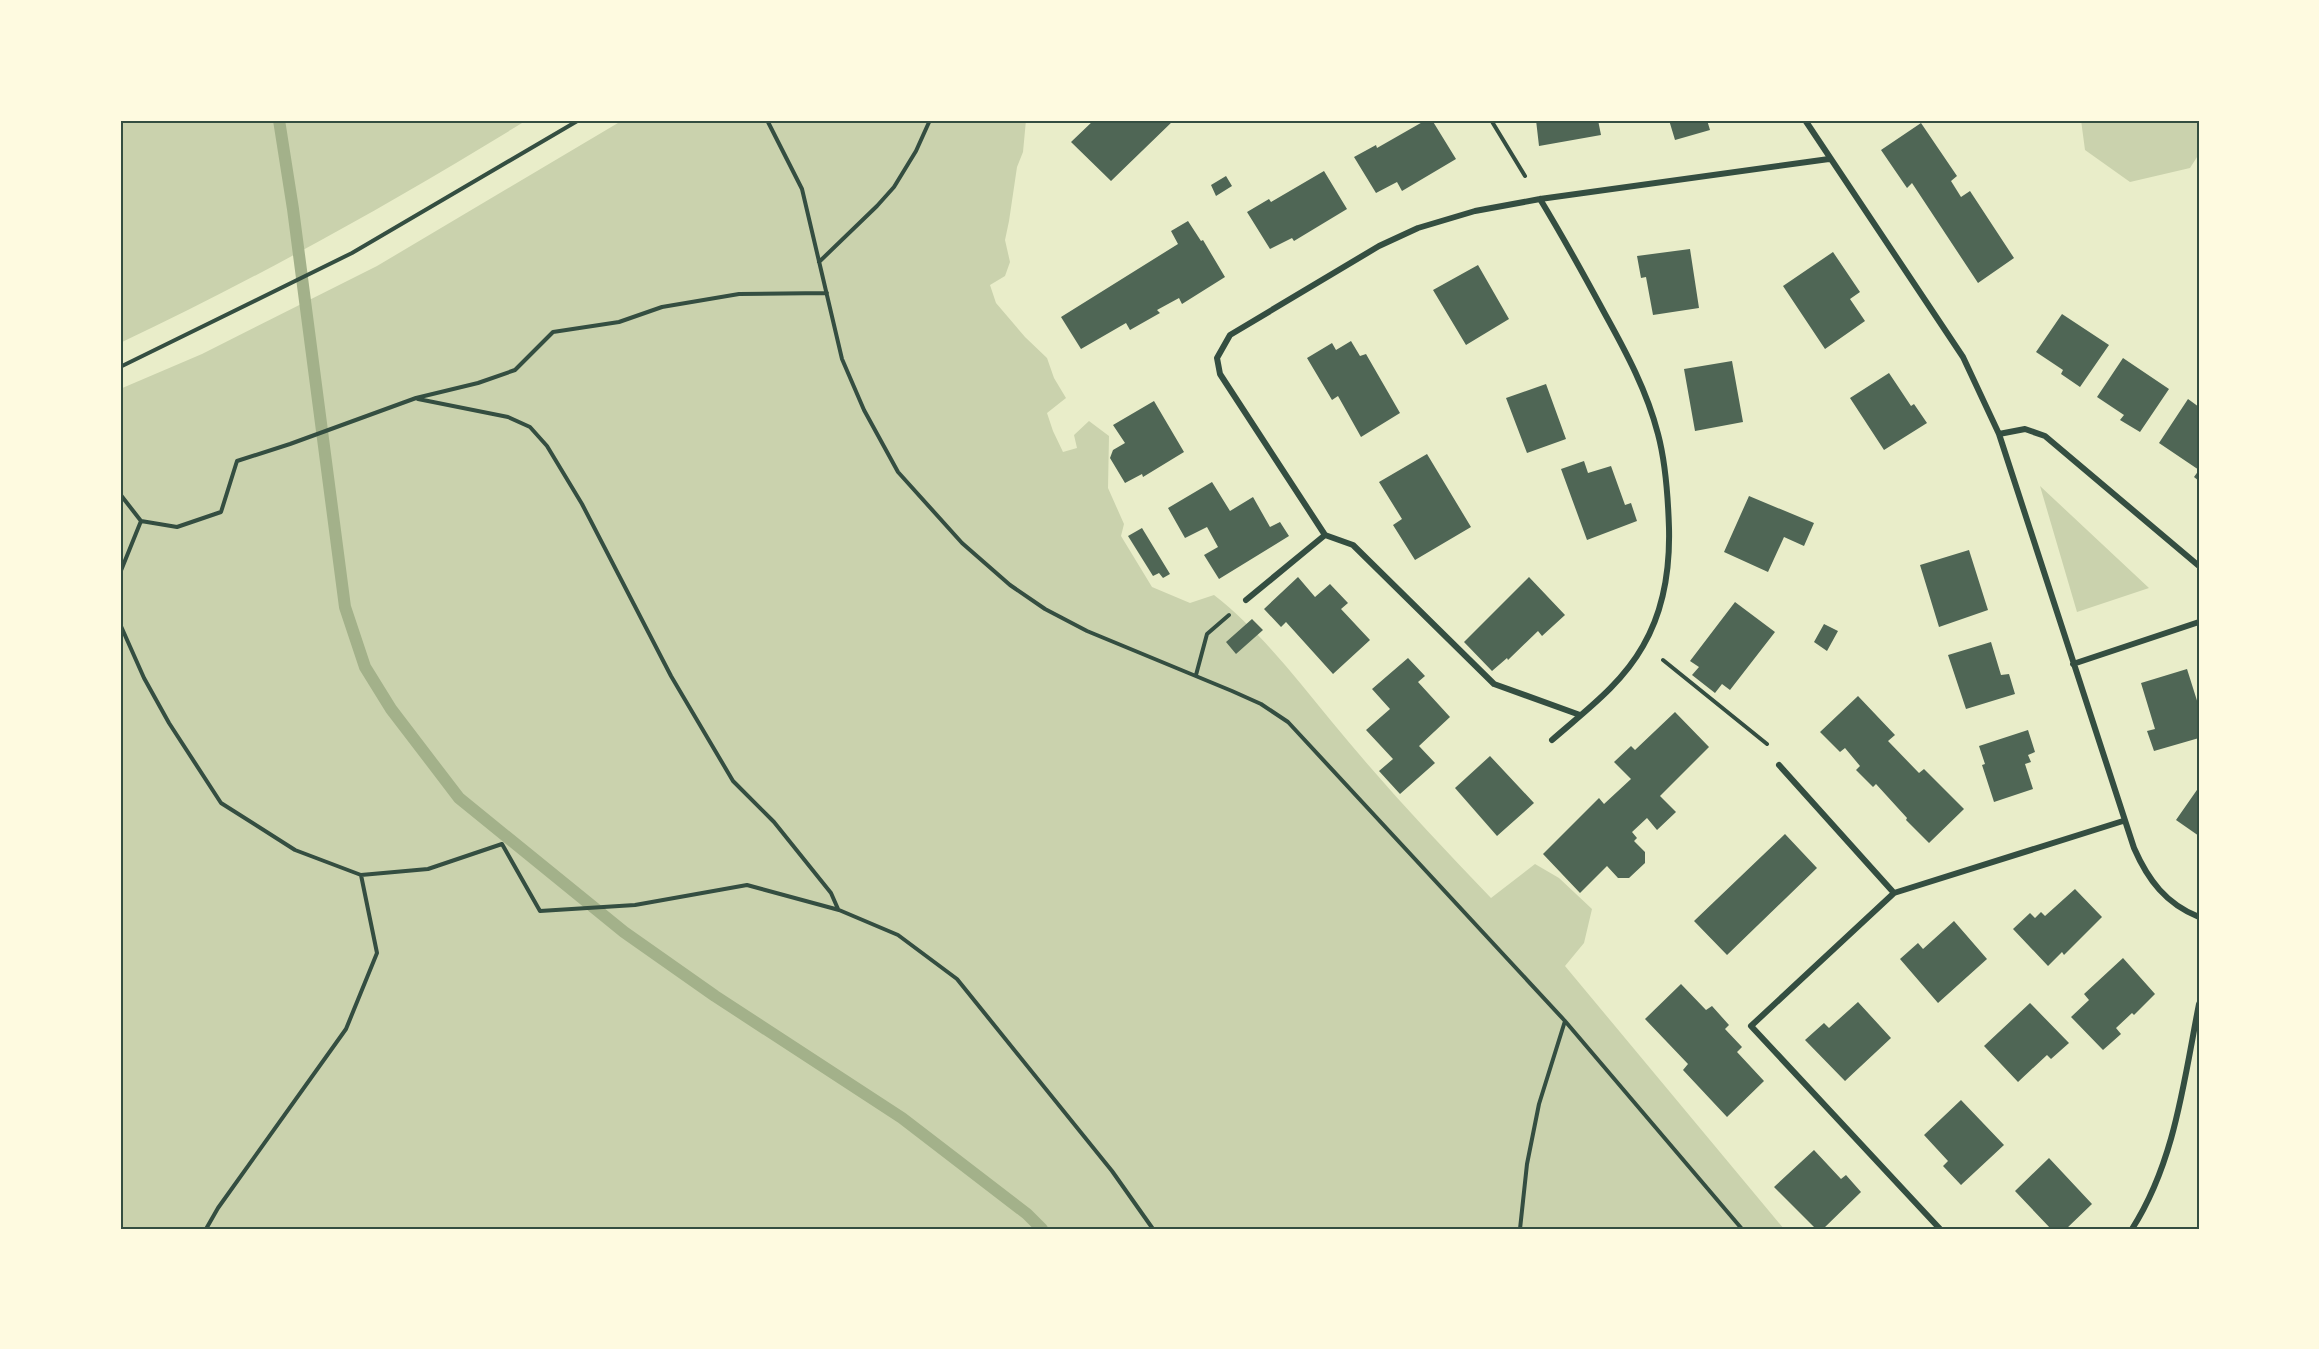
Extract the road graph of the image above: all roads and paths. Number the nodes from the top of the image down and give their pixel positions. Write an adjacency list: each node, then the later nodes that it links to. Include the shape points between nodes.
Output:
1 (579, 120): 10 (path, via 334,262)
2 (767, 120): 8 (path, via 802,189)
3 (930, 120): 8 (path, via 894,187)
4 (1491, 120): 7 (path)
5 (1805, 120): 6 (street)
6 (1829, 159): 7 (street); 12 (street, via 1963,357)
7 (1539, 200): 15 (street, via 1475,211 1418,228 1379,246 1246,324 1230,335 1222,347 1217,358 1220,374); 21 (street, via 1617,334 1659,435 1669,506 1668,574)
8 (818, 262): 9 (path)
9 (827, 293): 11 (path, via 739,294 662,307 619,322 553,333 515,370); 23 (path, via 842,359 883,446 898,472 962,543 1045,609 1087,631)
10 (120, 367)
11 (416, 398): 14 (path, via 237,461 221,512 177,527); 30 (path, via 508,417 530,427 547,447 582,504 671,676 733,781 774,822 831,893)
12 (1999, 434): 16 (street, via 2025,429 2045,435); 22 (street)
13 (120, 494): 14 (path)
14 (141, 521): 17 (path)
15 (1325, 535): 18 (street); 24 (street, via 1353,545 1494,684)
16 (2199, 566)
17 (120, 573)
18 (1246, 600): 23 (path, via 1207,634)
19 (120, 603): 28 (path, via 120,624 144,678 220,803 295,850)
20 (2199, 622): 22 (street)
21 (1644, 645): 24 (street, via 1618,681); 26 (path, via 1774,749)
22 (2073, 664): 27 (street)
23 (1196, 675): 33 (path, via 1261,704 1288,722)
24 (1580, 716): 25 (street)
25 (1552, 740)
26 (1779, 765): 29 (street)
27 (2123, 821): 29 (street); 31 (street, via 2142,867 2157,888 2170,902)
28 (361, 875): 30 (path, via 428,869 502,844 540,911 635,905 747,885); 34 (path, via 377,953 346,1029)
29 (1894, 893): 38 (street, via 1751,1026)
30 (838, 910): 35 (path, via 898,935 957,980 1112,1171)
31 (2199, 917)
32 (2199, 1004): 39 (street, via 2169,1149)
33 (1565, 1021): 36 (path, via 1539,1104); 37 (path)
34 (206, 1229)
35 (1152, 1229)
36 (1520, 1229)
37 (1742, 1229)
38 (1940, 1229)
39 (2132, 1229)

